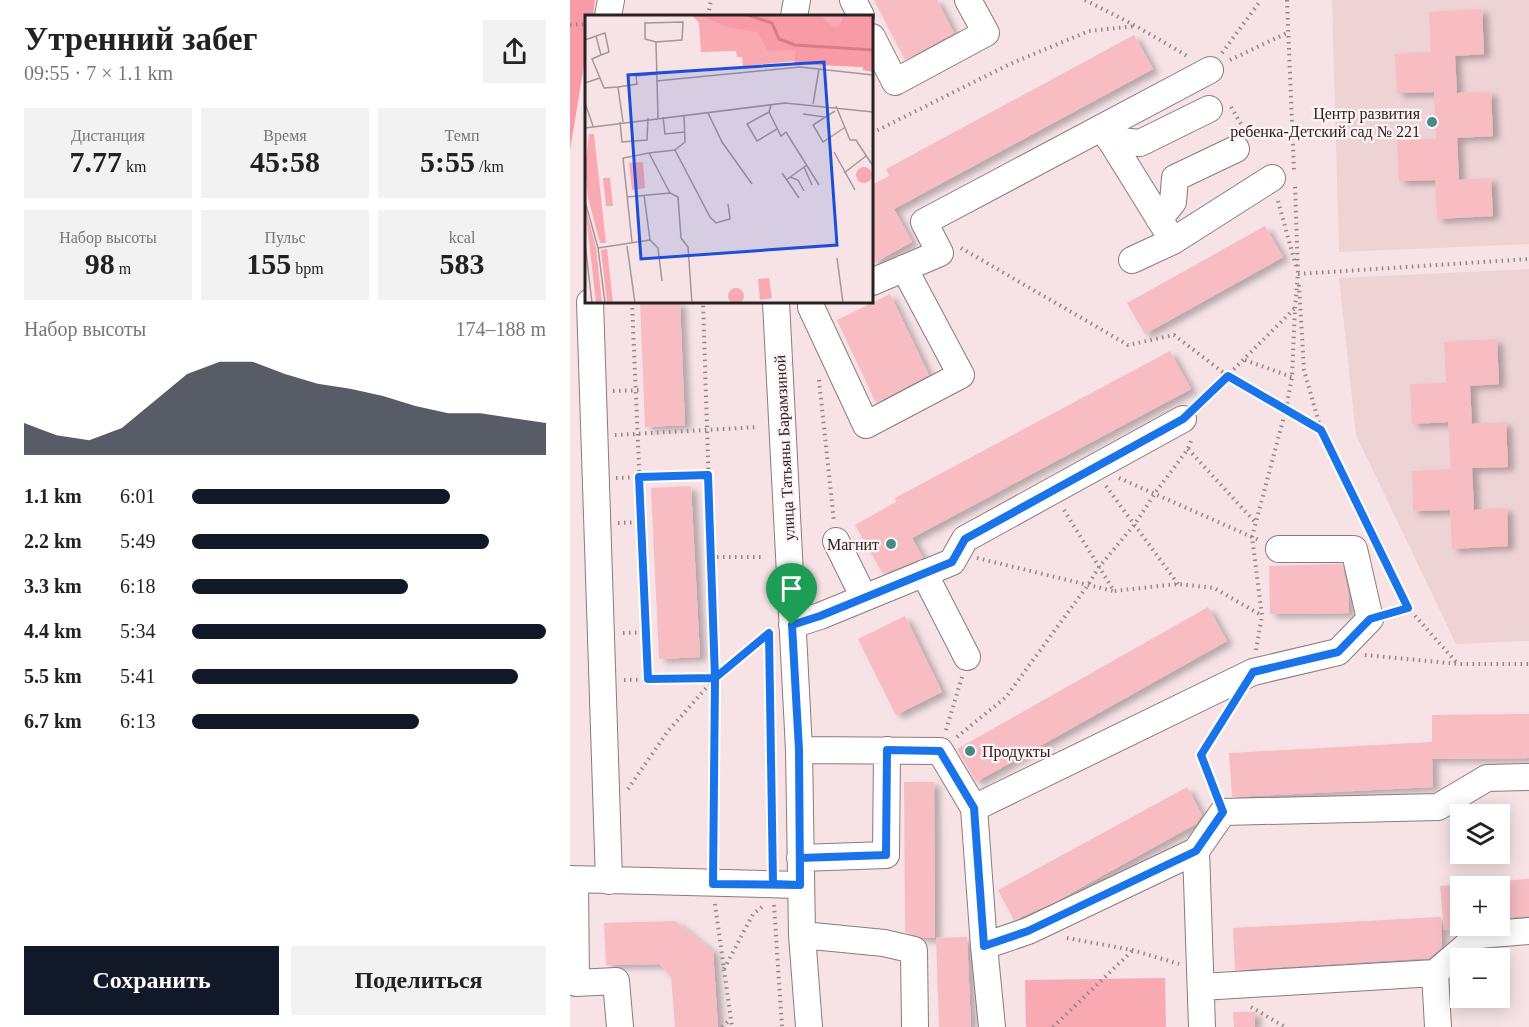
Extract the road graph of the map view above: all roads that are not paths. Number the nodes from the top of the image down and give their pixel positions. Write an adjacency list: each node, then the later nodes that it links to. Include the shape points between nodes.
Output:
1 (610, 0): 4 (street)
2 (797, 0): 5 (street)
3 (968, 0): 6 (street, via 986,33 895,82)
4 (608, 15)
5 (794, 15)
6 (873, 39)
7 (1210, 70): 9 (street)
8 (1209, 109): 9 (street, via 1140,143)
9 (1106, 134): 12 (street); 15 (street, via 924,222 940,253)
10 (1236, 149): 12 (street, via 1175,178 1173,202)
11 (1272, 178): 13 (street)
12 (1159, 219): 13 (street)
13 (1173, 241): 14 (street)
14 (1132, 260)
15 (904, 268): 16 (street); 19 (street, via 961,375 866,425)
16 (873, 282)
17 (590, 303): 34 (street)
18 (776, 303): 25 (street, улица Татьяны Барамзиной)
19 (811, 303)
20 (1191, 425): 23 (street, via 1094,468 965,539 952,562)
21 (836, 541): 24 (street)
22 (1279, 549): 30 (street, via 1354,549 1370,619 1338,652 1253,672)
23 (924, 573): 24 (street); 26 (street)
24 (864, 598): 25 (street)
25 (792, 625): 27 (street, улица Татьяны Барамзиной)
26 (968, 657)
27 (799, 750): 28 (street); 32 (street, улица Татьяны Барамзиной)
28 (887, 750): 30 (street, via 940,751); 32 (street, via 886,855)
29 (1529, 777): 31 (street, via 1487,778 1438,807 1223,812)
30 (974, 808): 38 (street)
31 (1196, 851): 38 (street, via 1028,931); 40 (street)
32 (800, 858): 35 (street, улица Татьяны Барамзиной)
33 (573, 880): 34 (street); 41 (street, via 576,983 616,981)
34 (609, 881): 35 (street, via 773,890)
35 (800, 885): 37 (street, улица Татьяны Барамзиной)
36 (1529, 931): 39 (street, via 1479,935)
37 (802, 935): 42 (street, улица Татьяны Барамзиной); 43 (street, via 914,950)
38 (984, 946): 44 (street)
39 (1435, 973): 40 (street); 46 (street)
40 (1201, 978): 45 (street)
41 (620, 1027)
42 (809, 1027)
43 (915, 1027)
44 (992, 1027)
45 (1202, 1027)
46 (1438, 1027)

